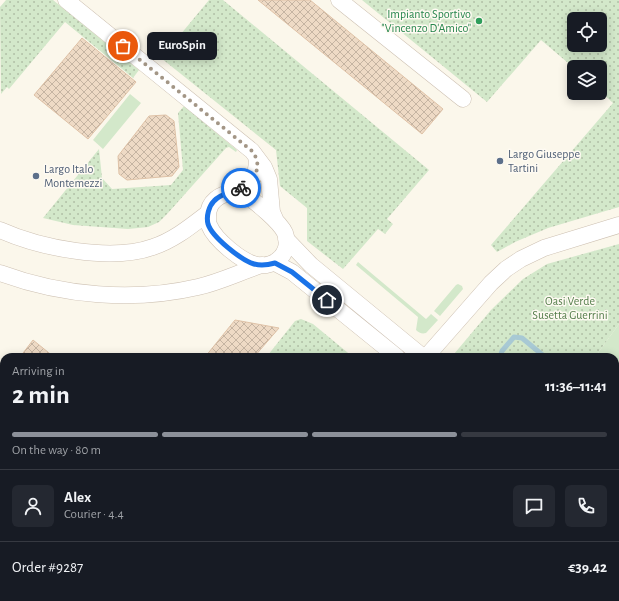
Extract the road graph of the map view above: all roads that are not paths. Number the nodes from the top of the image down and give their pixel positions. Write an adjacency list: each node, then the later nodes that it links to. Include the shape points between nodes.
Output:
1 (66, 0): 4 (street, via 244,143)
2 (339, 0): 3 (street)
3 (463, 99)
4 (257, 158): 5 (street, via 257,171 253,178 247,185); 7 (street, via 269,179 272,212)
5 (228, 193): 6 (street, via 214,200); 7 (street, via 244,195)
6 (208, 213): 9 (street, via 171,240 153,248 132,252 71,250 34,242); 11 (street, via 208,224 218,238 245,260)
7 (276, 221): 10 (street, via 283,229)
8 (619, 225): 15 (street, via 544,248 506,269)
9 (0, 230)
10 (286, 240): 11 (street, via 282,257); 14 (street, via 311,265)
11 (268, 264): 12 (street, via 200,286 133,295 101,294 59,288); 13 (street, via 292,272)
12 (1, 274)
13 (392, 353)
14 (417, 353)
15 (430, 353)

